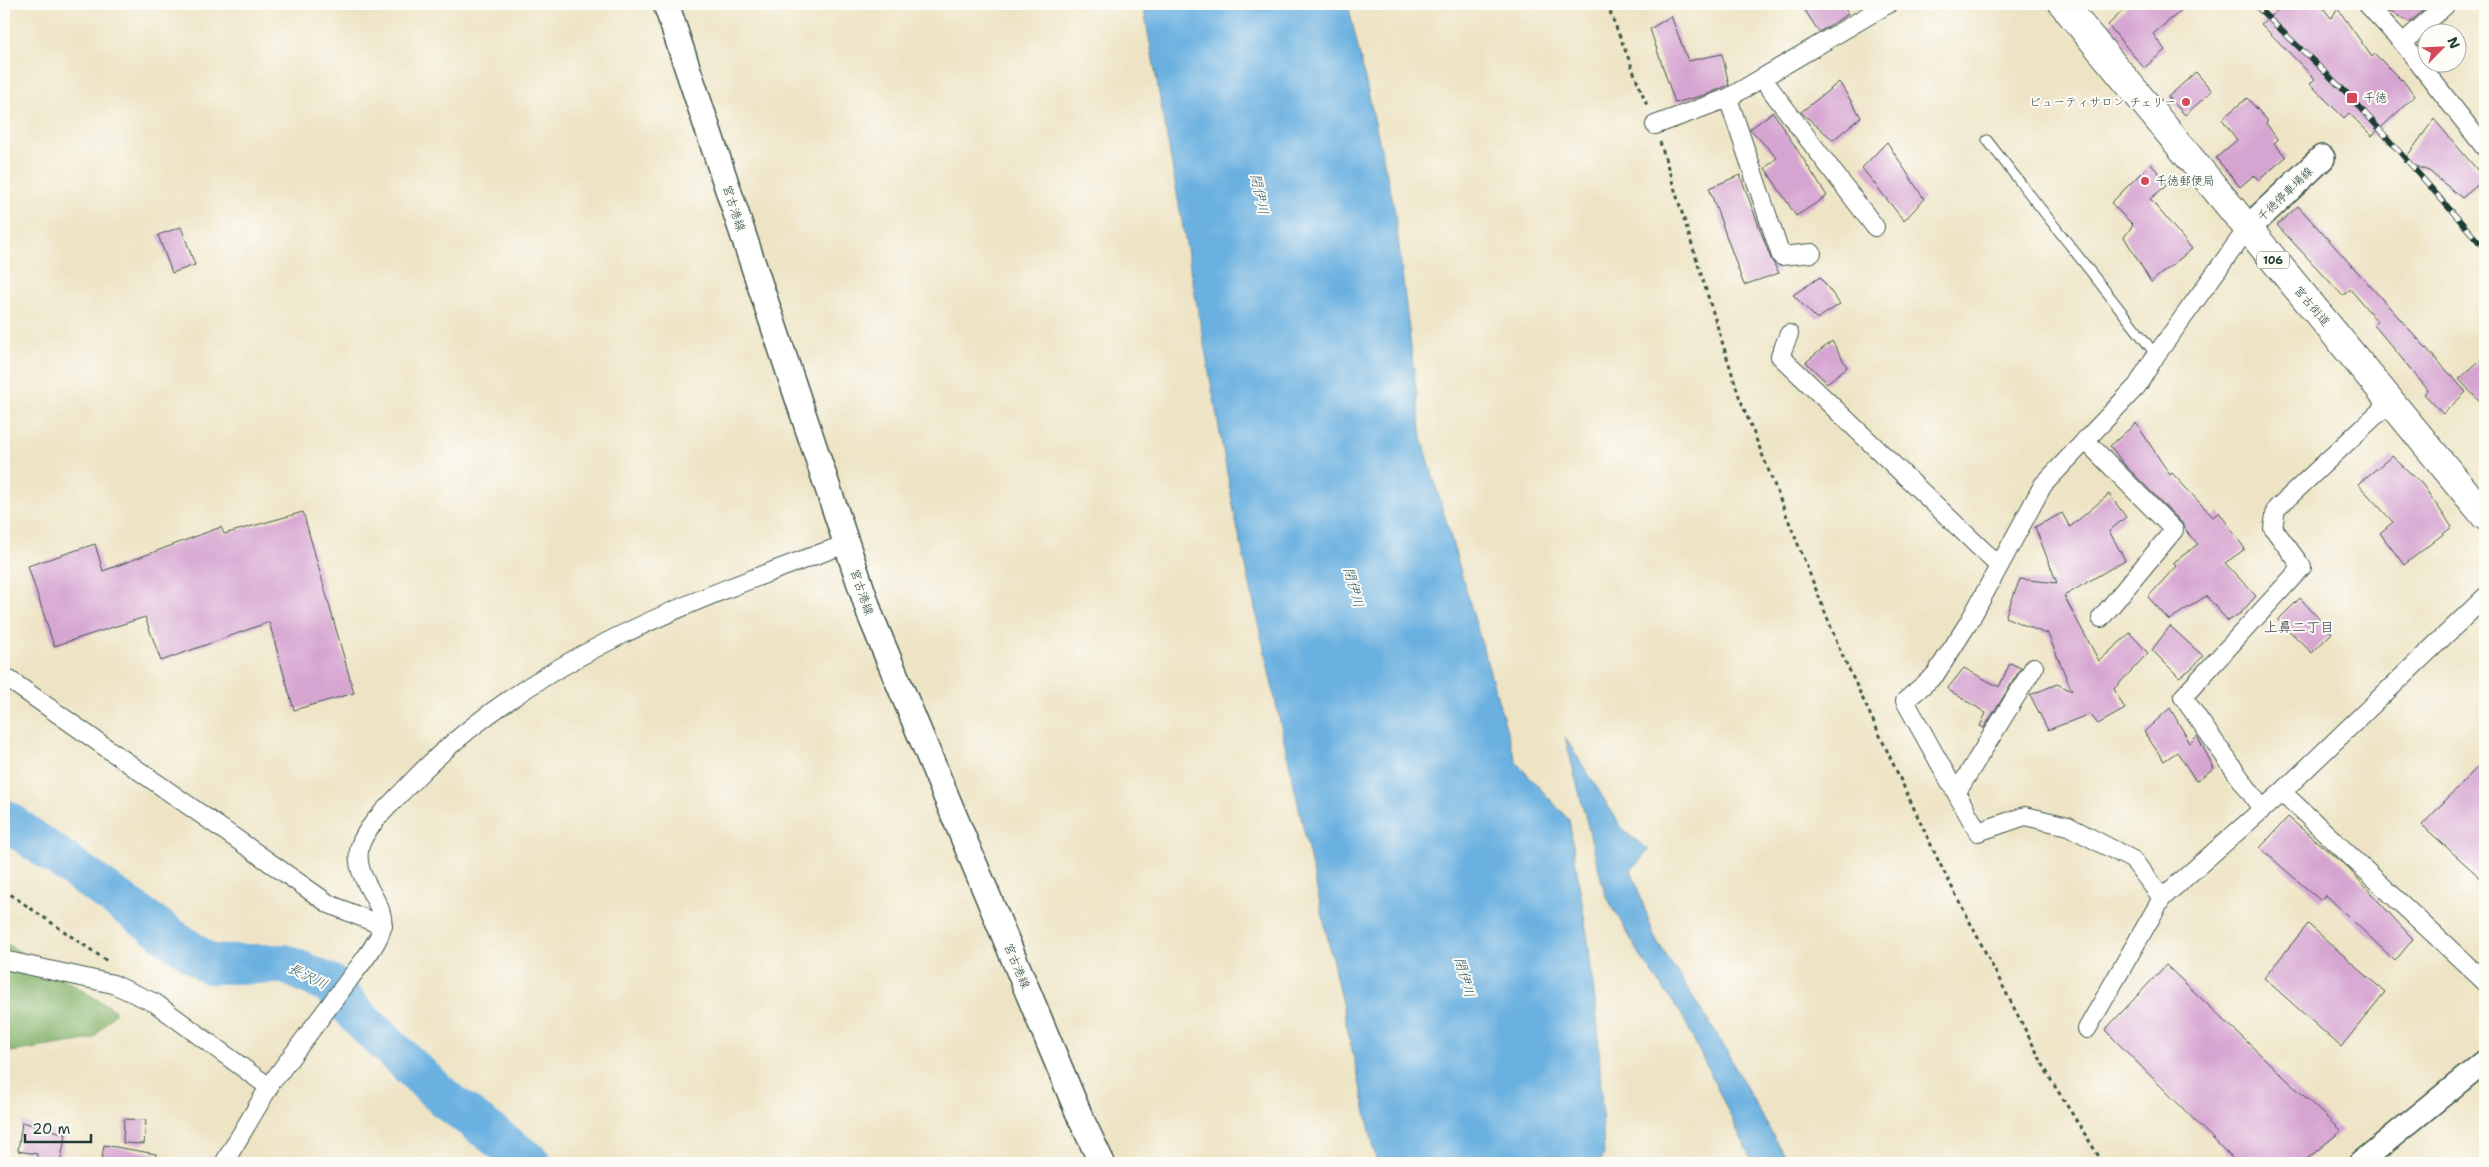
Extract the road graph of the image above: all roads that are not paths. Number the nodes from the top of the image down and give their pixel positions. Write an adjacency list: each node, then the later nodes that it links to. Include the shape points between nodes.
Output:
1 (666, 4): 21 (main road, 宮古港線)
2 (2063, 4): 14 (highway, 宮古街道 / 106)
3 (2367, 4): 6 (street)
4 (2447, 4): 6 (street)
5 (1877, 7): 7 (street)
6 (2403, 43): 11 (street)
7 (1762, 78): 8 (street); 13 (street)
8 (1728, 98): 9 (street); 15 (street, via 1781,256)
9 (1655, 125)
10 (1987, 140): 17 (lane)
11 (2485, 148)
12 (2322, 158): 14 (main road, 千徳停車場線)
13 (1875, 227)
14 (2247, 229): 17 (street); 18 (highway, 宮古街道 / 106)
15 (1812, 253)
16 (1789, 334): 22 (street, via 1780,356)
17 (2156, 355): 19 (street, via 2137,386)
18 (2392, 400): 20 (highway, 宮古街道 / 106); 29 (street, via 2276,508 2273,528 2302,567 2183,697)
19 (2085, 440): 22 (street, via 2043,485); 24 (street, via 2174,530)
20 (2485, 516)
21 (846, 544): 31 (street, via 713,592 589,650 521,691 433,758 376,820 360,846 360,874 378,906); 38 (main road, 宮古港線, via 871,617 1081,1120)
22 (1998, 566): 27 (street, via 1969,622 1934,675 1905,702)
23 (2485, 597): 28 (street)
24 (2101, 618)
25 (2034, 667): 27 (street)
26 (4, 676): 31 (street, via 329,904)
27 (1957, 792): 30 (street, via 1978,832 2025,816 2068,826 2133,860)
28 (2282, 792): 29 (street); 33 (street)
29 (2262, 810): 30 (street)
30 (2162, 898): 34 (street)
31 (383, 926): 36 (street, via 370,951)
32 (4, 960): 37 (street, via 114,984 155,1003 269,1087)
33 (2485, 982)
34 (2087, 1029)
35 (2485, 1061): 39 (street)
36 (276, 1077)
37 (224, 1163)
38 (1102, 1163)
39 (2360, 1163)

